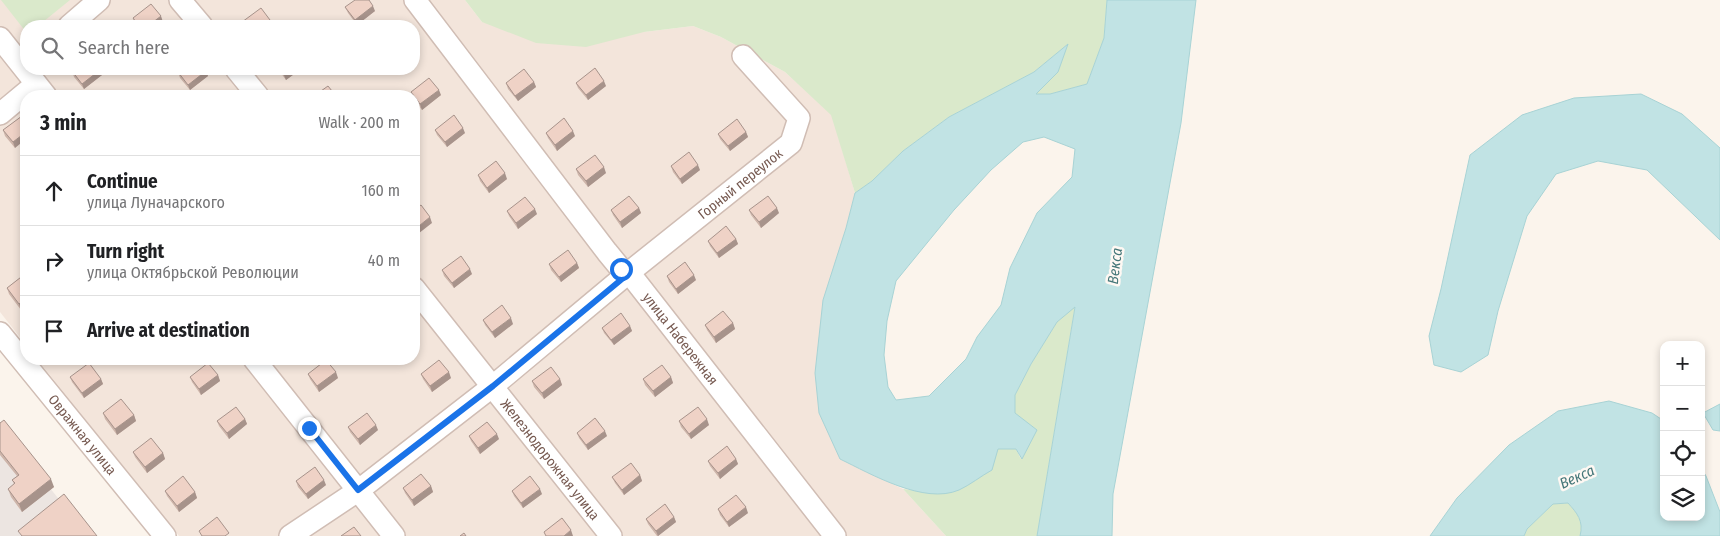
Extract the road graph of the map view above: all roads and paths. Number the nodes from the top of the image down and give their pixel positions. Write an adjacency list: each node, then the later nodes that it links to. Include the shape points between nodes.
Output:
1 (100, 0): 4 (street)
2 (180, 0): 5 (street)
3 (415, 0): 15 (street, улица Набережная, via 607,252)
4 (76, 20)
5 (197, 20)
6 (0, 38): 8 (street)
7 (743, 56): 15 (street, Горный переулок, via 800,118 790,143)
8 (20, 60)
9 (31, 75): 11 (street)
10 (241, 75): 12 (street)
11 (41, 90)
12 (253, 90)
13 (20, 102): 14 (street)
14 (0, 114)
15 (628, 274): 21 (street); 27 (street, улица Набережная)
16 (420, 295): 21 (street, Железнодорожная улица)
17 (0, 333): 18 (street, Овражная улица)
18 (20, 358)
19 (26, 365): 23 (street, Овражная улица)
20 (259, 365): 22 (street)
21 (493, 386): 22 (street); 26 (street, Железнодорожная улица)
22 (358, 490): 24 (street); 25 (street)
23 (165, 536)
24 (290, 536)
25 (394, 536)
26 (611, 536)
27 (835, 536)

